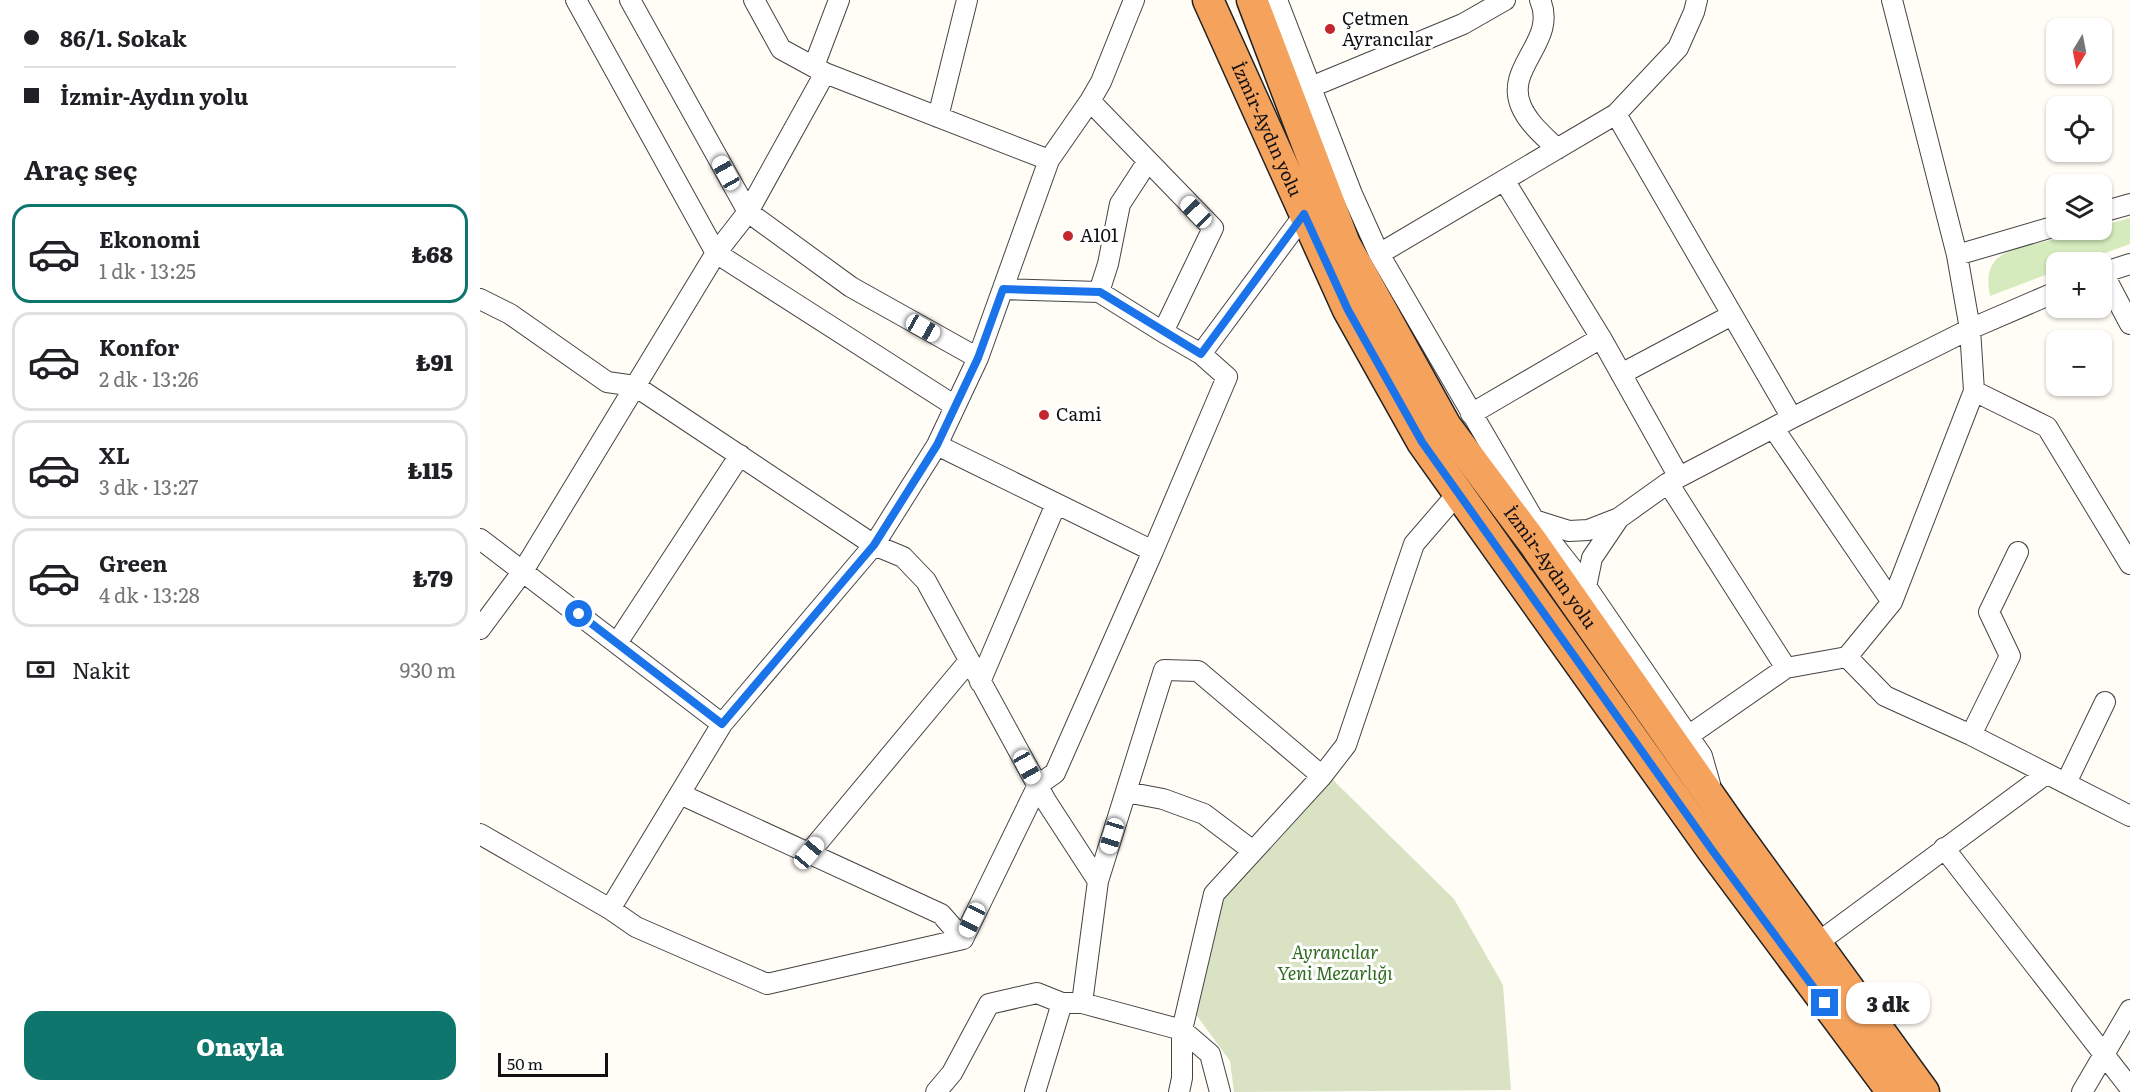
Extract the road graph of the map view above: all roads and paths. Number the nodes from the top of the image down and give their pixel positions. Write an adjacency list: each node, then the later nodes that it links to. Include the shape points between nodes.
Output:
1 (576, 0): 28 (street)
2 (630, 0): 25 (street)
3 (754, 0): 14 (street, via 782,49)
4 (839, 0): 14 (street)
5 (967, 0): 18 (street)
6 (1134, 0): 16 (street)
7 (1208, 0): 26 (highway, İzmir-Aydın yolu)
8 (1252, 0): 58 (highway, İzmir-Aydın yolu, via 1345,244 1446,426 1504,503)
9 (1277, 0): 15 (street)
10 (1505, 0): 15 (street, via 1463,24)
11 (1540, 0): 19 (street, via 1543,32 1517,81 1517,96 1529,121)
12 (1696, 0): 17 (street, via 1678,48)
13 (1892, 0): 30 (street)
14 (819, 70): 18 (street); 25 (street)
15 (1311, 87): 29 (street)
16 (1090, 101): 20 (street); 21 (street)
17 (1616, 114): 19 (street); 38 (street)
18 (938, 117): 20 (street)
19 (1557, 149): 22 (street)
20 (1049, 160): 33 (street)
21 (1148, 161): 35 (street, via 1120,204); 41 (street, via 1213,228)
22 (1504, 180): 29 (street); 42 (street)
23 (2130, 204): 24 (street)
24 (2112, 209)
25 (748, 212): 28 (street); 44 (street, via 851,287)
26 (1304, 214): 43 (street); 55 (highway, İzmir-Aydın yolu, via 1348,310 1422,442)
27 (2046, 229): 30 (street)
28 (716, 253): 46 (street); 48 (street)
29 (1379, 254): 49 (street)
30 (1957, 255): 40 (street)
31 (2130, 264): 32 (street)
32 (2112, 270)
33 (1003, 289): 35 (street); 44 (street)
34 (2112, 291): 39 (street)
35 (1100, 292): 41 (street)
36 (2046, 296): 40 (street)
37 (480, 299): 46 (street, via 510,314 607,382)
38 (1732, 315): 45 (street); 50 (street)
39 (2130, 324)
40 (1970, 329): 47 (street); 50 (street)
41 (1163, 332): 43 (street)
42 (1600, 338): 45 (street); 49 (street)
43 (1201, 354): 61 (street, via 1227,377)
44 (978, 358): 48 (street)
45 (1621, 374): 54 (street)
46 (635, 386): 53 (street); 64 (street)
47 (1974, 391): 63 (street, via 2047,427); 66 (street)
48 (955, 406): 52 (street)
49 (1471, 414): 58 (street)
50 (1791, 418): 51 (street)
51 (1774, 429): 54 (street); 66 (street)
52 (937, 445): 56 (street); 60 (street)
53 (740, 455): 60 (street); 68 (street)
54 (1673, 480): 57 (street); 71 (street)
55 (1458, 493): 78 (street, via 1414,544 1346,745); 103 (highway, İzmir-Aydın yolu, via 1712,850)
56 (1056, 504): 61 (street); 72 (street)
57 (1619, 518): 58 (street, via 1588,530); 65 (street, via 1592,558)
58 (1534, 532): 65 (street); 83 (highway, İzmir-Aydın yolu)
59 (480, 539): 64 (street)
60 (874, 545): 70 (street, via 903,557 926,581); 74 (street)
61 (1153, 551): 80 (street, via 1055,773)
62 (2018, 552): 75 (street, via 1989,612 2010,656)
63 (2130, 564)
64 (524, 571): 67 (street); 68 (street)
65 (1586, 586): 76 (street)
66 (1892, 602): 69 (street)
67 (480, 629)
68 (617, 643): 74 (street)
69 (1847, 657): 71 (street); 75 (street, via 1885,696)
70 (969, 661): 72 (street); 88 (street)
71 (1786, 668): 76 (street)
72 (980, 682): 80 (street)
73 (2105, 702): 79 (street)
74 (722, 724): 82 (street)
75 (1971, 735): 77 (street)
76 (1688, 736): 83 (street, via 1702,756)
77 (2046, 774): 79 (street); 86 (street)
78 (1322, 776): 81 (street, via 1198,671 1164,670); 87 (street)
79 (2066, 783): 84 (street)
80 (1038, 785): 89 (street); 91 (street)
81 (1126, 792): 87 (street, via 1163,799 1204,814); 89 (street)
82 (680, 794): 88 (street); 90 (street)
83 (1716, 804): 92 (highway, İzmir-Aydın yolu)
84 (2130, 816)
85 (480, 834): 90 (street)
86 (1944, 848): 92 (street); 97 (street)
87 (1253, 851): 96 (street, via 1214,894)
88 (809, 853): 91 (street, via 941,914)
89 (1098, 881): 94 (street)
90 (610, 909): 91 (street, via 636,927 767,984)
91 (963, 939)
92 (1816, 944): 104 (highway, İzmir-Aydın yolu)
93 (1062, 1003): 94 (street); 99 (street, via 1038,993 989,1004 952,1073); 100 (street)
94 (1082, 1003): 96 (street)
95 (2130, 1010): 97 (street)
96 (1182, 1030): 101 (street); 102 (street, via 1210,1054)
97 (2105, 1054): 98 (street); 105 (street)
98 (2130, 1088)
99 (936, 1092)
100 (1035, 1092)
101 (1179, 1092)
102 (1220, 1092)
103 (1892, 1092)
104 (1924, 1092)
105 (2082, 1092)

